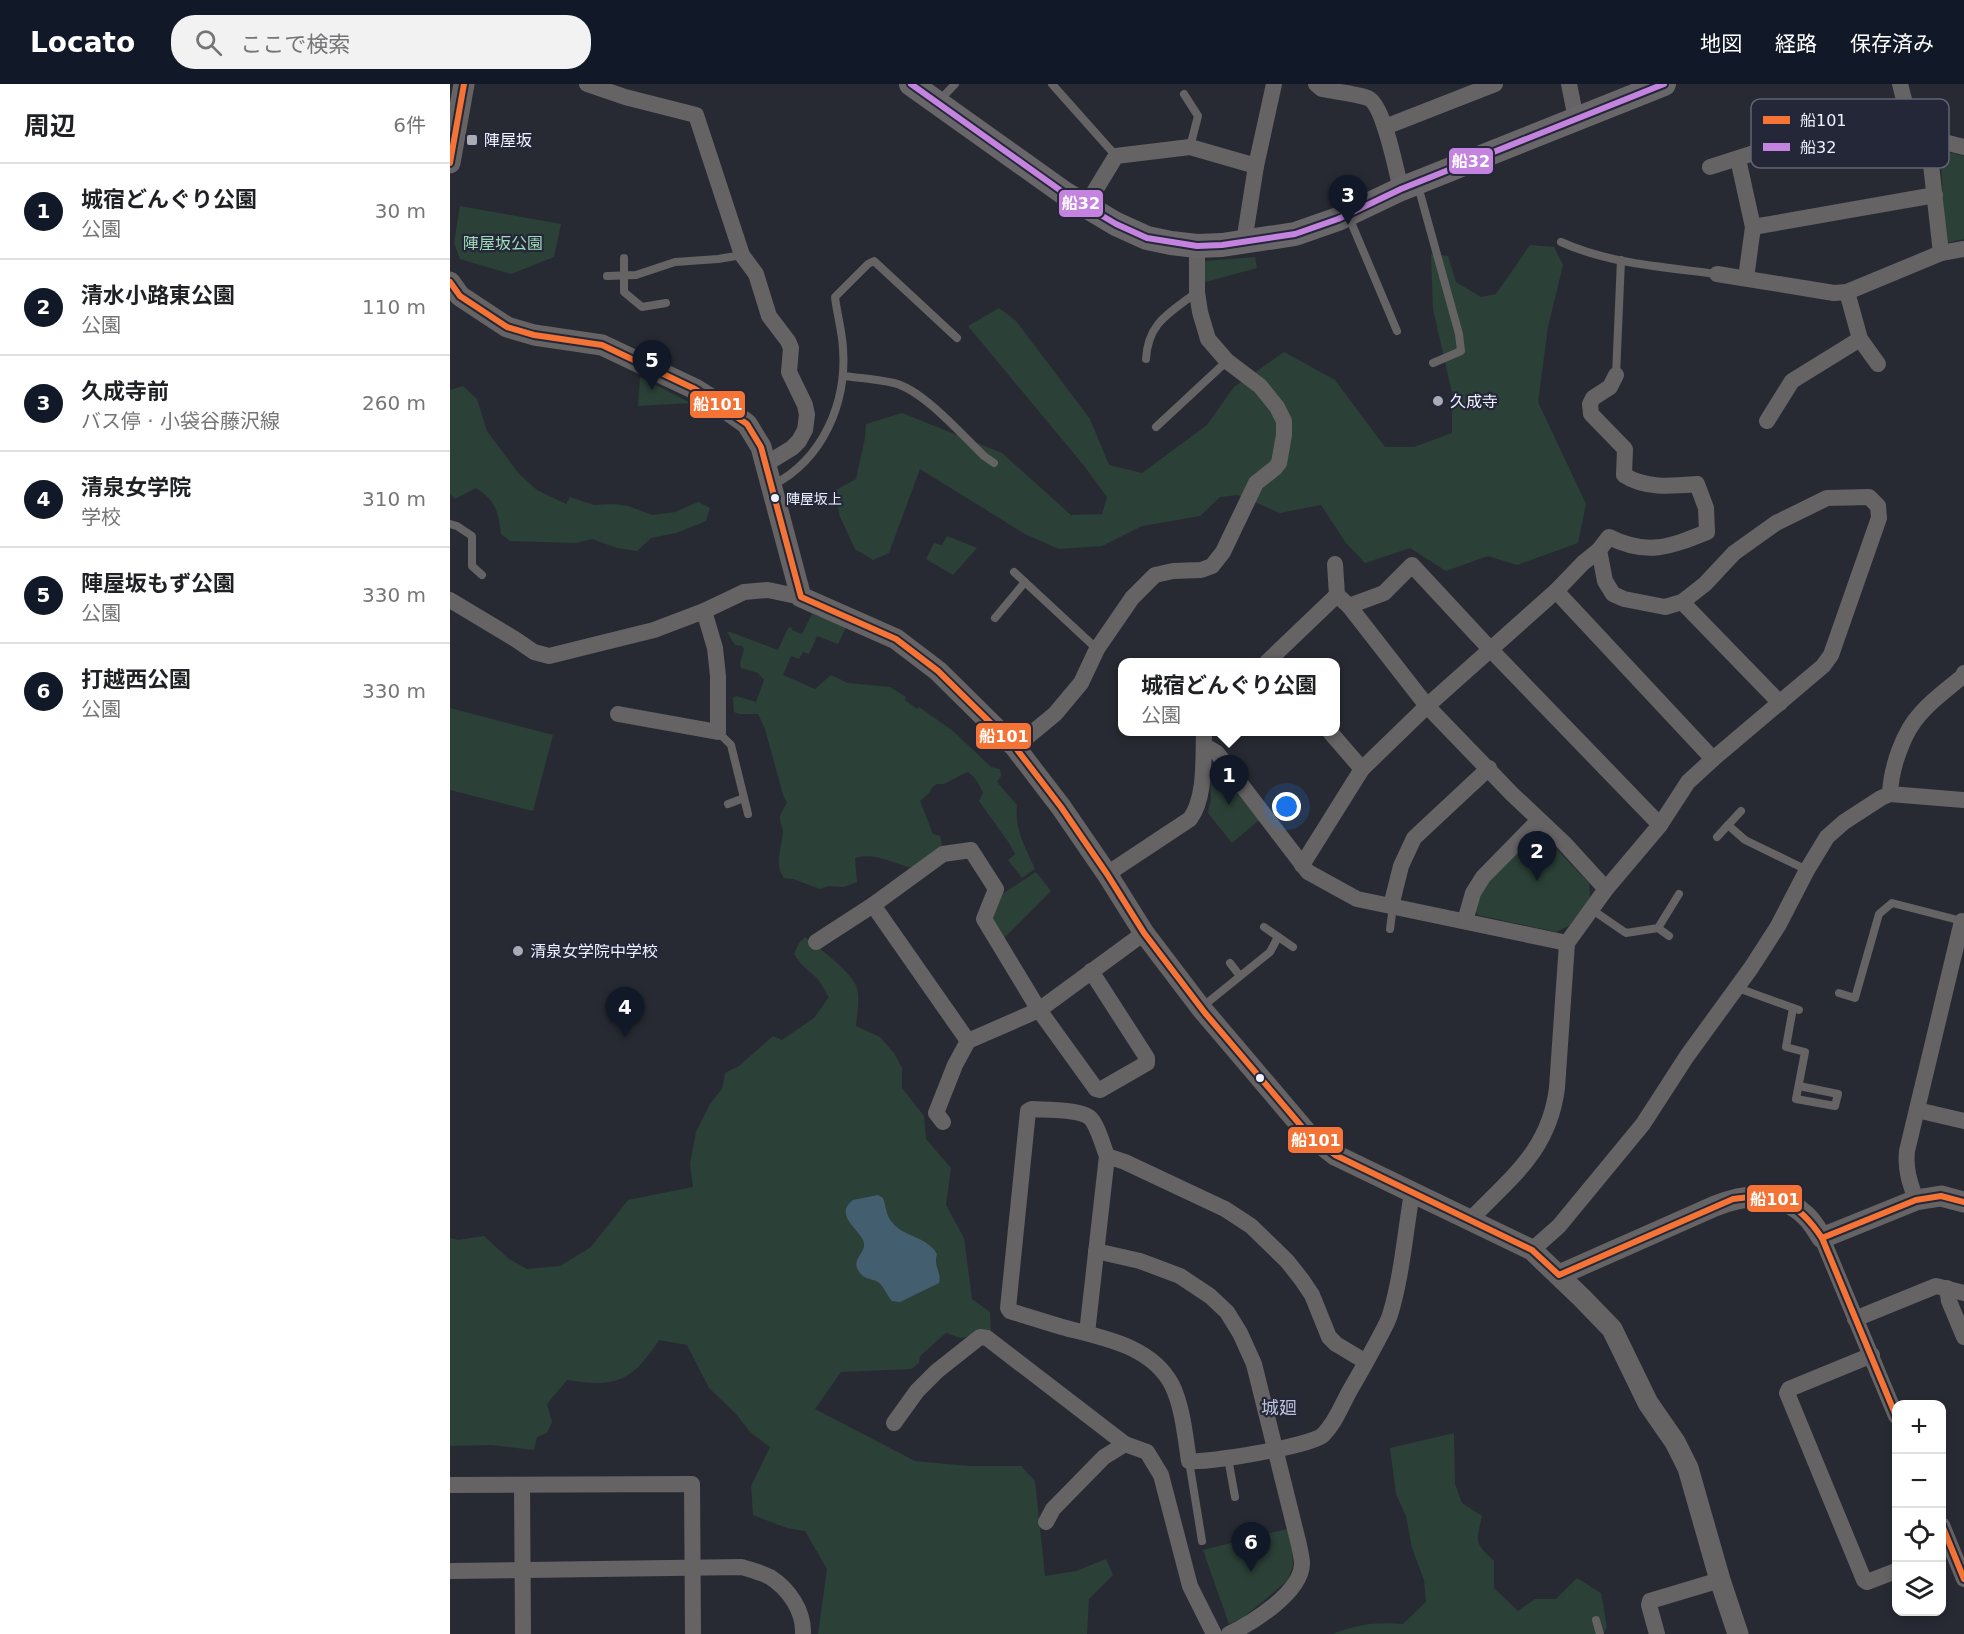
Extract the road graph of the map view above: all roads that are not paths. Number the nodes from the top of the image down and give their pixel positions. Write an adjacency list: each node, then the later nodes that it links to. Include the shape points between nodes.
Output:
1 (464, 84): 24 (street)
2 (587, 84): 12 (street)
3 (911, 84): 15 (main road)
4 (955, 84): 15 (lane)
5 (1052, 84): 22 (lane)
6 (1274, 84): 25 (street)
7 (1316, 84): 17 (street, via 1322,89 1367,98 1374,103)
8 (1495, 84): 17 (street)
9 (1569, 84): 16 (street)
10 (1664, 84): 16 (main road)
11 (1900, 84): 14 (street)
12 (625, 91): 38 (street, via 696,115)
13 (1184, 94): 19 (lane, via 1198,116)
14 (1906, 99)
15 (938, 102): 30 (main road)
16 (1576, 119): 28 (main road)
17 (1385, 127): 28 (street)
18 (1949, 143): 20 (street)
19 (1190, 147): 22 (street); 25 (street)
20 (1964, 147)
21 (1751, 155): 23 (street)
22 (1116, 156): 30 (street)
23 (1738, 159): 26 (street); 32 (street)
24 (450, 163)
25 (1256, 166): 33 (street)
26 (1710, 167)
27 (1928, 168): 29 (street)
28 (1409, 186): 31 (main road); 54 (lane, via 1460,334 1461,351)
29 (1935, 195): 32 (street); 37 (street)
30 (1085, 207): 35 (main road, via 1147,238)
31 (1348, 214): 33 (main road, via 1295,234); 49 (lane)
32 (1753, 227): 44 (street)
33 (1244, 242): 35 (main road)
34 (1561, 242): 40 (lane)
35 (1197, 246): 46 (street)
36 (1964, 249): 37 (street)
37 (1941, 253): 47 (street)
38 (741, 255): 42 (lane, via 675,262); 61 (street, via 756,274 769,315 791,348 789,372 807,415 799,441)
39 (624, 258): 42 (lane)
40 (1621, 260): 41 (lane); 56 (lane)
41 (1717, 274): 44 (street)
42 (623, 275): 43 (lane); 48 (lane, via 624,292 642,307)
43 (607, 276)
44 (1746, 278): 47 (street)
45 (450, 282): 61 (street, via 460,296 507,327 602,345 695,389 747,424)
46 (1197, 292): 52 (lane, via 1155,326 1146,346); 53 (street, via 1208,339)
47 (1847, 292): 51 (street)
48 (666, 303)
49 (1397, 331)
50 (957, 338): 57 (lane, via 874,261 836,297)
51 (1860, 339): 55 (street); 58 (street, via 1792,381)
52 (1146, 359)
53 (1227, 361): 59 (lane); 76 (street, via 1260,386 1278,407 1284,421 1279,463 1256,483 1223,552 1212,566 1155,575 1132,598)
54 (1433, 363)
55 (1878, 364)
56 (1616, 375): 64 (street, via 1610,387 1590,404 1591,414 1625,449 1624,475 1634,482 1697,484 1706,508 1707,532 1672,546 1636,548 1609,537)
57 (843, 376): 60 (lane, via 895,383 912,390); 62 (lane, via 839,401 826,435 807,461)
58 (1767, 421)
59 (1156, 427)
60 (994, 463)
61 (766, 464): 62 (street)
62 (771, 485): 70 (street)
63 (450, 524): 67 (lane, via 472,536 472,566)
64 (1599, 550): 69 (street); 73 (street, via 1605,581 1613,594 1665,607)
65 (1335, 564): 72 (street)
66 (1014, 572): 68 (lane)
67 (482, 574)
68 (1025, 582): 75 (lane); 76 (lane)
69 (1556, 591): 77 (street); 87 (street)
70 (801, 597): 74 (street, via 768,590 744,592); 86 (street, via 896,639 938,670)
71 (450, 600): 74 (street, via 534,652 549,656 654,630)
72 (1343, 600): 77 (street, via 1384,593 1412,565); 78 (street); 81 (street)
73 (1682, 602): 80 (street); 80 (street, via 1734,553 1776,523 1827,498 1869,497 1878,506 1879,518 1831,655)
74 (704, 611): 83 (street, via 715,648)
75 (995, 618)
76 (1097, 649): 86 (street, via 1081,683 1062,707)
77 (1491, 650): 81 (street); 97 (street)
78 (1274, 658)
79 (1964, 674): 90 (street, via 1920,714 1899,748)
80 (1780, 703): 87 (street)
81 (1427, 706): 88 (street); 89 (street)
82 (618, 714): 83 (street)
83 (718, 732): 91 (lane, via 731,746)
84 (1333, 736): 89 (street)
85 (1204, 739): 100 (street); 102 (street, via 1196,811 1190,819)
86 (1015, 747): 102 (street)
87 (1713, 759): 97 (street, via 1688,782)
88 (1489, 768): 96 (street); 106 (street, via 1414,838 1401,866)
89 (1362, 769): 100 (street)
90 (1890, 794): 92 (street); 101 (street, via 1827,837)
91 (744, 798): 93 (lane); 95 (lane)
92 (1964, 800)
93 (728, 804)
94 (1741, 811): 98 (lane)
95 (748, 814)
96 (1539, 820): 103 (street); 108 (street, via 1483,877 1473,893)
97 (1660, 825): 103 (street)
98 (1728, 825): 99 (lane); 101 (lane, via 1745,840)
99 (1717, 837)
100 (1302, 865): 106 (street, via 1357,899)
101 (1807, 870): 122 (street, via 1778,926)
102 (1107, 874): 113 (street)
103 (1606, 888): 107 (street)
104 (1679, 894): 111 (lane)
105 (873, 905): 116 (street); 125 (street, via 943,854 971,850 996,889 984,919); 126 (street)
106 (1392, 906): 108 (street); 112 (lane)
107 (1591, 909): 111 (lane, via 1626,933); 117 (street)
108 (1465, 921): 117 (street)
109 (1963, 921): 123 (lane, via 1892,903 1879,914 1854,998); 128 (street)
110 (1264, 927): 115 (lane)
111 (1658, 928): 114 (lane)
112 (1390, 929)
113 (1144, 933): 120 (street); 124 (street)
114 (1669, 936)
115 (1278, 937): 118 (lane); 121 (lane, via 1270,952)
116 (816, 942)
117 (1567, 944): 135 (street, via 1557,1088 1548,1125 1529,1159)
118 (1293, 947)
119 (1230, 963): 121 (lane)
120 (1091, 971): 125 (street); 125 (street, via 1147,1063 1096,1089)
121 (1240, 976): 124 (lane)
122 (1738, 988): 127 (lane, via 1796,1009 1786,1047 1805,1052); 137 (street, via 1643,1124 1559,1226)
123 (1839, 993)
124 (1201, 1008): 132 (street, via 1322,1147)
125 (1039, 1010): 126 (street)
126 (968, 1041): 130 (street, via 936,1113)
127 (1799, 1086): 127 (lane, via 1796,1099 1835,1106 1838,1094)
128 (1917, 1110): 129 (street); 133 (street, via 1905,1164)
129 (1964, 1121)
130 (943, 1122)
131 (1107, 1156): 138 (street); 143 (street, via 1089,1117 1081,1113 1028,1111 1008,1308); 146 (street, via 1225,1209 1251,1226 1302,1280 1329,1337)
132 (1412, 1193): 135 (street); 146 (street, via 1389,1318)
133 (1916, 1200): 134 (street, via 1941,1196); 136 (street)
134 (1964, 1202)
135 (1470, 1220): 137 (street)
136 (1822, 1238): 139 (street, via 1806,1215 1794,1207 1766,1197 1748,1196); 142 (street)
137 (1532, 1250): 139 (street)
138 (1096, 1251): 143 (street); 150 (street, via 1180,1276 1227,1312 1254,1364)
139 (1559, 1275): 164 (street, via 1612,1329 1648,1403 1675,1442 1688,1468)
140 (1947, 1288): 141 (street); 142 (street, via 1936,1286); 144 (street)
141 (1964, 1293)
142 (1855, 1319): 145 (street)
143 (1087, 1333): 152 (street, via 1124,1344 1162,1370 1178,1402)
144 (1964, 1337)
145 (1872, 1355): 147 (street); 162 (street, via 1787,1393 1864,1580)
146 (1366, 1362): 150 (street, via 1322,1437)
147 (1892, 1406)
148 (894, 1423): 149 (street, via 937,1371 980,1337 987,1338)
149 (1125, 1444): 156 (street, via 1104,1457 1053,1509); 169 (street, via 1147,1452 1161,1475 1190,1586)
150 (1275, 1449): 151 (street); 170 (street, via 1302,1565 1295,1584 1282,1598 1250,1624)
151 (1228, 1458): 152 (street); 155 (lane)
152 (1189, 1461): 157 (lane)
153 (450, 1485): 154 (street)
154 (522, 1486): 159 (street, via 692,1484); 160 (street)
155 (1235, 1497)
156 (1046, 1522)
157 (1202, 1541)
158 (1947, 1552): 163 (street)
159 (693, 1568): 160 (street); 167 (street); 168 (street, via 742,1567 770,1577 790,1595 800,1612)
160 (523, 1570): 161 (street); 166 (street)
161 (450, 1571)
162 (1892, 1573)
163 (1964, 1579)
164 (1720, 1580): 172 (street, via 1650,1601); 173 (street)
165 (1596, 1620): 171 (lane)
166 (523, 1634)
167 (693, 1634)
168 (804, 1634)
169 (1214, 1634)
170 (1229, 1634)
171 (1600, 1634)
172 (1657, 1634)
173 (1738, 1634)

